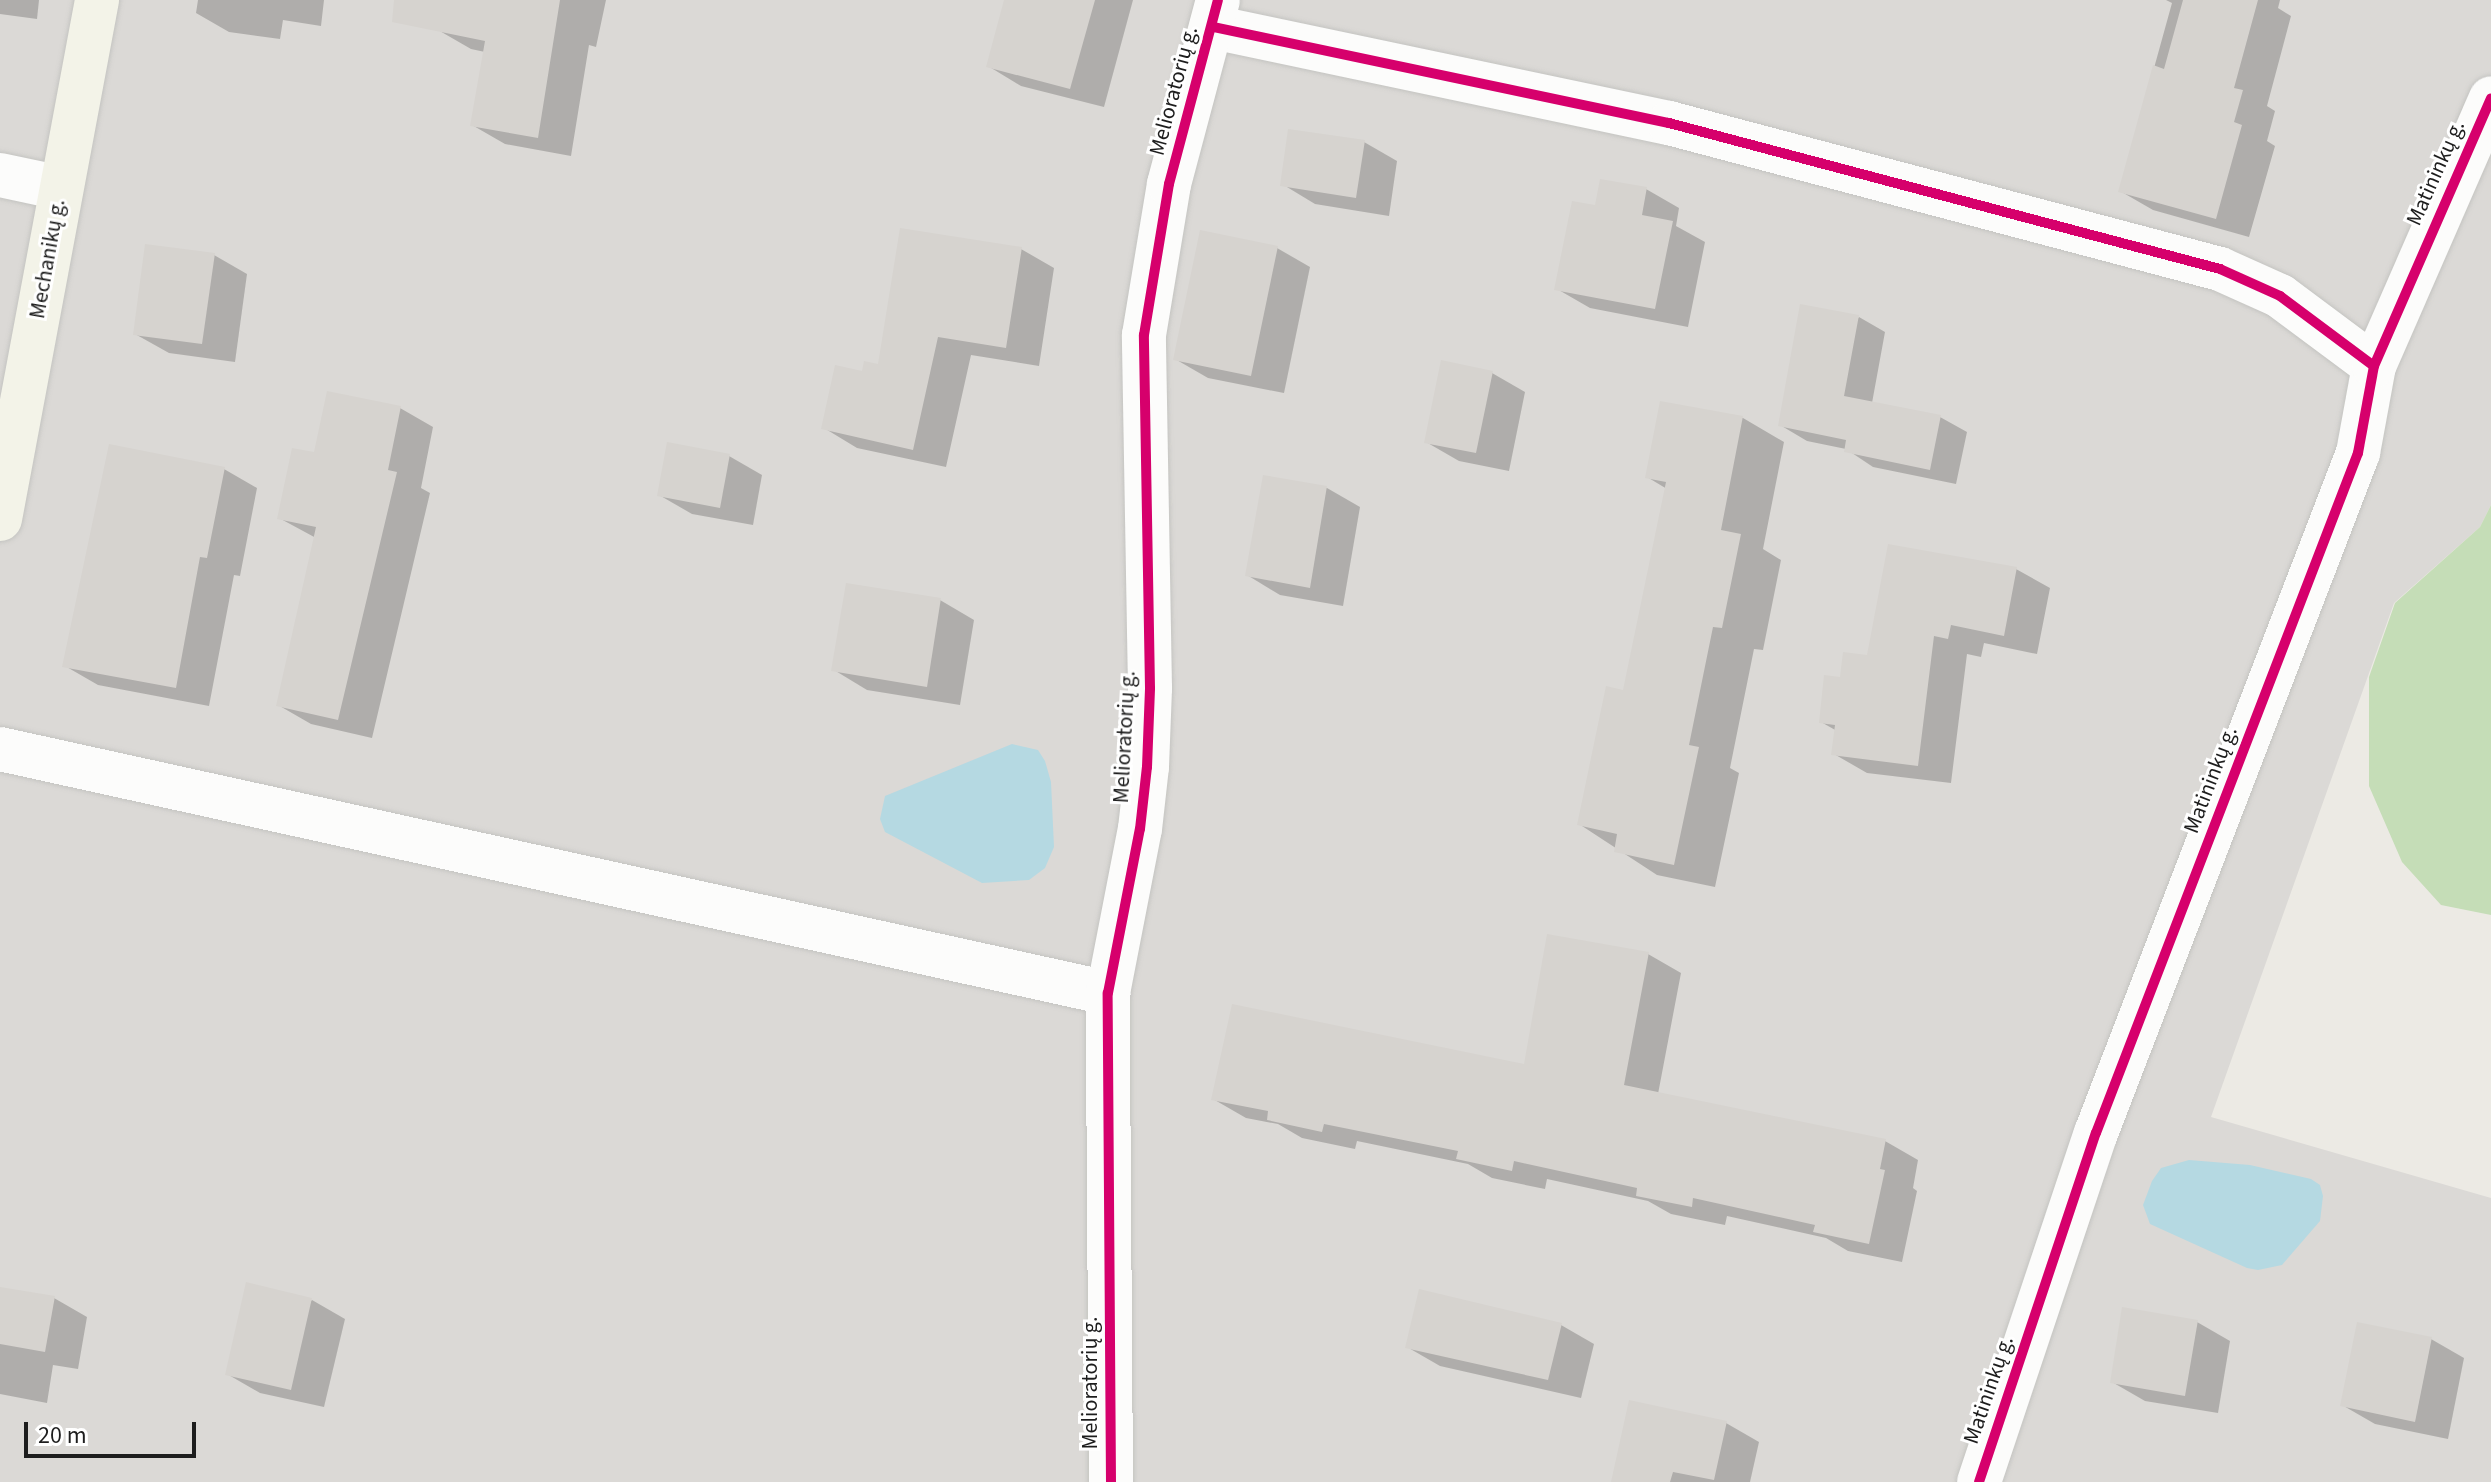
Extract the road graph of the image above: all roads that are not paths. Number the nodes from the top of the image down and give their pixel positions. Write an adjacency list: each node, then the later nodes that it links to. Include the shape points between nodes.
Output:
1 (97, 0): 5 (main road, Mechanikų g.)
2 (1216, 14): 6 (street, via 1669,123 2220,269 2280,296); 9 (street, Melioratorių g., via 1169,184 1144,335 1147,767)
3 (2491, 98): 6 (street, Matininkų g.)
4 (0, 175): 5 (street)
5 (61, 188): 7 (main road, Mechanikų g.)
6 (2374, 366): 11 (street, Matininkų g., via 2358,453 2096,1133)
7 (0, 519)
8 (0, 749): 9 (street)
9 (1108, 993): 10 (street, Melioratorių g.)
10 (1111, 1482)
11 (1979, 1482)

